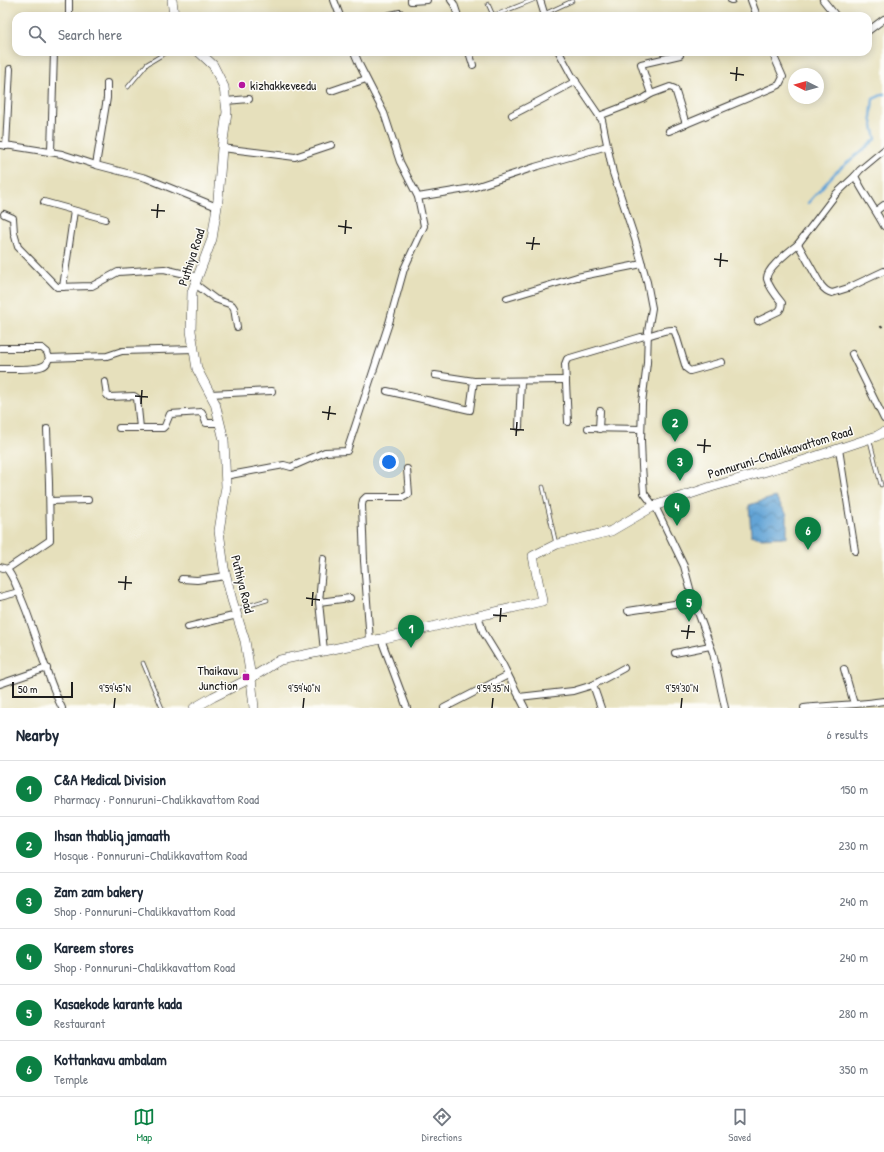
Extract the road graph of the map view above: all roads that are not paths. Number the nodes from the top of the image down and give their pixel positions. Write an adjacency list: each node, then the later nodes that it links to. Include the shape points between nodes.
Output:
1 (69, 0): 13 (street)
2 (172, 0): 14 (street)
3 (334, 0): 15 (street)
4 (411, 0): 5 (street)
5 (427, 0)
6 (451, 0): 16 (street)
7 (533, 0): 18 (lane)
8 (540, 0): 19 (street)
9 (751, 0): 21 (street)
10 (823, 0): 22 (street)
11 (572, 1): 20 (lane)
12 (488, 4): 17 (lane)
13 (69, 12)
14 (174, 12)
15 (338, 12)
16 (457, 12)
17 (492, 12)
18 (503, 12)
19 (544, 12)
20 (551, 12)
21 (756, 12)
22 (833, 12)
23 (884, 19): 24 (street)
24 (872, 28)
25 (54, 56): 52 (street)
26 (160, 56): 38 (lane, via 147,64)
27 (203, 56): 42 (street, Puthiya Road, via 213,65 224,87)
28 (356, 56): 35 (street)
29 (470, 56): 33 (street)
30 (561, 56): 36 (street)
31 (676, 56): 40 (street, via 641,64)
32 (774, 56): 45 (street, via 783,77 779,85)
33 (473, 65)
34 (10, 69): 47 (street)
35 (366, 79): 39 (street); 55 (street, via 384,113 400,162)
36 (576, 81): 43 (street); 44 (street)
37 (107, 82): 53 (street, via 107,98)
38 (128, 86)
39 (331, 91)
40 (651, 94): 44 (street); 45 (street, via 670,87 676,88)
41 (249, 99): 42 (street)
42 (226, 101): 50 (street, Puthiya Road)
43 (512, 114)
44 (599, 116): 49 (street)
45 (686, 124): 46 (street)
46 (669, 131)
47 (3, 146): 52 (street)
48 (332, 146): 50 (street, via 295,157)
49 (607, 146): 55 (street, via 472,188); 65 (street)
50 (222, 148): 58 (street, Puthiya Road)
51 (884, 150): 54 (street)
52 (51, 151): 53 (street)
53 (96, 165): 58 (street, via 146,178)
54 (855, 176): 60 (street); 64 (street, via 836,194)
55 (418, 197): 102 (street, via 424,226 404,269 347,451 324,452 290,467 284,465)
56 (44, 202): 59 (street)
57 (884, 205): 60 (street)
58 (217, 207): 67 (street, Puthiya Road, via 212,239)
59 (74, 211): 62 (street); 68 (street)
60 (876, 211): 63 (street)
61 (4, 214): 68 (street, via 13,218 18,248 57,287)
62 (105, 219)
63 (884, 226)
64 (798, 244): 66 (street, via 824,290 832,293); 70 (street, via 772,267 767,275 767,281 782,304 781,308)
65 (642, 264): 69 (street, via 577,278); 72 (street, via 652,308)
66 (884, 271)
67 (196, 280): 68 (street, via 164,269 118,272 92,286); 71 (street, via 215,299 232,305); 74 (street, Puthiya Road, via 192,292 191,331)
68 (62, 287)
69 (507, 298)
70 (758, 321)
71 (237, 327)
72 (648, 336): 77 (street, via 674,330 686,368 690,371); 80 (street, via 567,359); 97 (street)
73 (0, 348): 76 (street, via 42,348 47,352)
74 (194, 350): 76 (street, via 122,351 107,356); 86 (street, Puthiya Road, via 197,369)
75 (852, 354): 88 (street)
76 (48, 358): 78 (street, via 44,366 36,368)
77 (722, 362)
78 (0, 369)
79 (435, 375): 81 (street)
80 (566, 380): 82 (street); 89 (street)
81 (474, 381): 82 (street); 85 (street, via 470,410)
82 (521, 381): 91 (street)
83 (105, 382): 93 (street, via 109,398 137,398)
84 (272, 391): 86 (street)
85 (387, 391)
86 (210, 394): 90 (street, Puthiya Road)
87 (600, 411): 96 (street)
88 (884, 419)
89 (568, 422)
90 (220, 423): 93 (street, via 206,423 202,412 170,414 163,428); 102 (street, Puthiya Road, via 224,440)
91 (519, 427)
92 (119, 428): 93 (street)
93 (140, 428)
94 (588, 428): 96 (street)
95 (46, 429): 106 (street)
96 (599, 429): 97 (street)
97 (641, 429): 107 (street, via 644,493)
98 (884, 432): 99 (street, Ponnuruni-Chalikkavattom Road)
99 (870, 439): 100 (street, Ponnuruni-Chalikkavattom Road); 103 (lane)
100 (839, 449): 107 (street, Ponnuruni-Chalikkavattom Road); 109 (street)
101 (407, 469): 126 (street, via 409,494 404,497 366,497 363,500 364,561)
102 (225, 476): 113 (street, Puthiya Road, via 226,487 219,531)
103 (881, 485)
104 (543, 487): 108 (lane)
105 (88, 500): 106 (street)
106 (50, 501): 112 (street, via 50,540)
107 (654, 506): 108 (street, Ponnuruni-Chalikkavattom Road, via 611,530); 119 (street, via 684,566)
108 (557, 544): 123 (street, Ponnuruni-Chalikkavattom Road, via 533,556 542,601)
109 (855, 551)
110 (323, 559): 120 (street)
111 (0, 567): 112 (street)
112 (7, 569): 115 (street)
113 (226, 576): 114 (street, via 197,580); 122 (street, Puthiya Road)
114 (182, 579)
115 (19, 592): 116 (street); 131 (street)
116 (0, 597)
117 (350, 598): 120 (street)
118 (267, 600): 122 (lane)
119 (694, 600): 121 (street); 127 (street)
120 (319, 602): 128 (street)
121 (628, 611)
122 (236, 612): 124 (street); 135 (street, Puthiya Road, via 245,640)
123 (478, 615): 125 (street, Ponnuruni-Chalikkavattom Road); 134 (street, via 483,632)
124 (188, 627)
125 (381, 639): 126 (street, Ponnuruni-Chalikkavattom Road); 146 (street)
126 (370, 641): 128 (street, Ponnuruni-Chalikkavattom Road)
127 (710, 646): 129 (street); 150 (street)
128 (324, 650): 135 (street, Ponnuruni-Chalikkavattom Road, via 280,660)
129 (675, 653)
130 (143, 663): 143 (lane)
131 (47, 668): 136 (street); 142 (street)
132 (624, 668): 137 (street)
133 (844, 669): 140 (street)
134 (508, 675): 138 (street); 147 (street)
135 (251, 678): 144 (street, Ponnuruni-Chalikkavattom Road); 145 (street, Puthiya Road)
136 (0, 684)
137 (593, 685): 138 (street, via 573,691); 149 (street)
138 (519, 697): 148 (street)
139 (881, 703): 140 (street)
140 (854, 704): 141 (street)
141 (841, 706): 151 (street)
142 (62, 708)
143 (162, 708)
144 (194, 708)
145 (254, 708)
146 (407, 708)
147 (444, 708)
148 (525, 708)
149 (601, 708)
150 (725, 708)
151 (804, 708)

